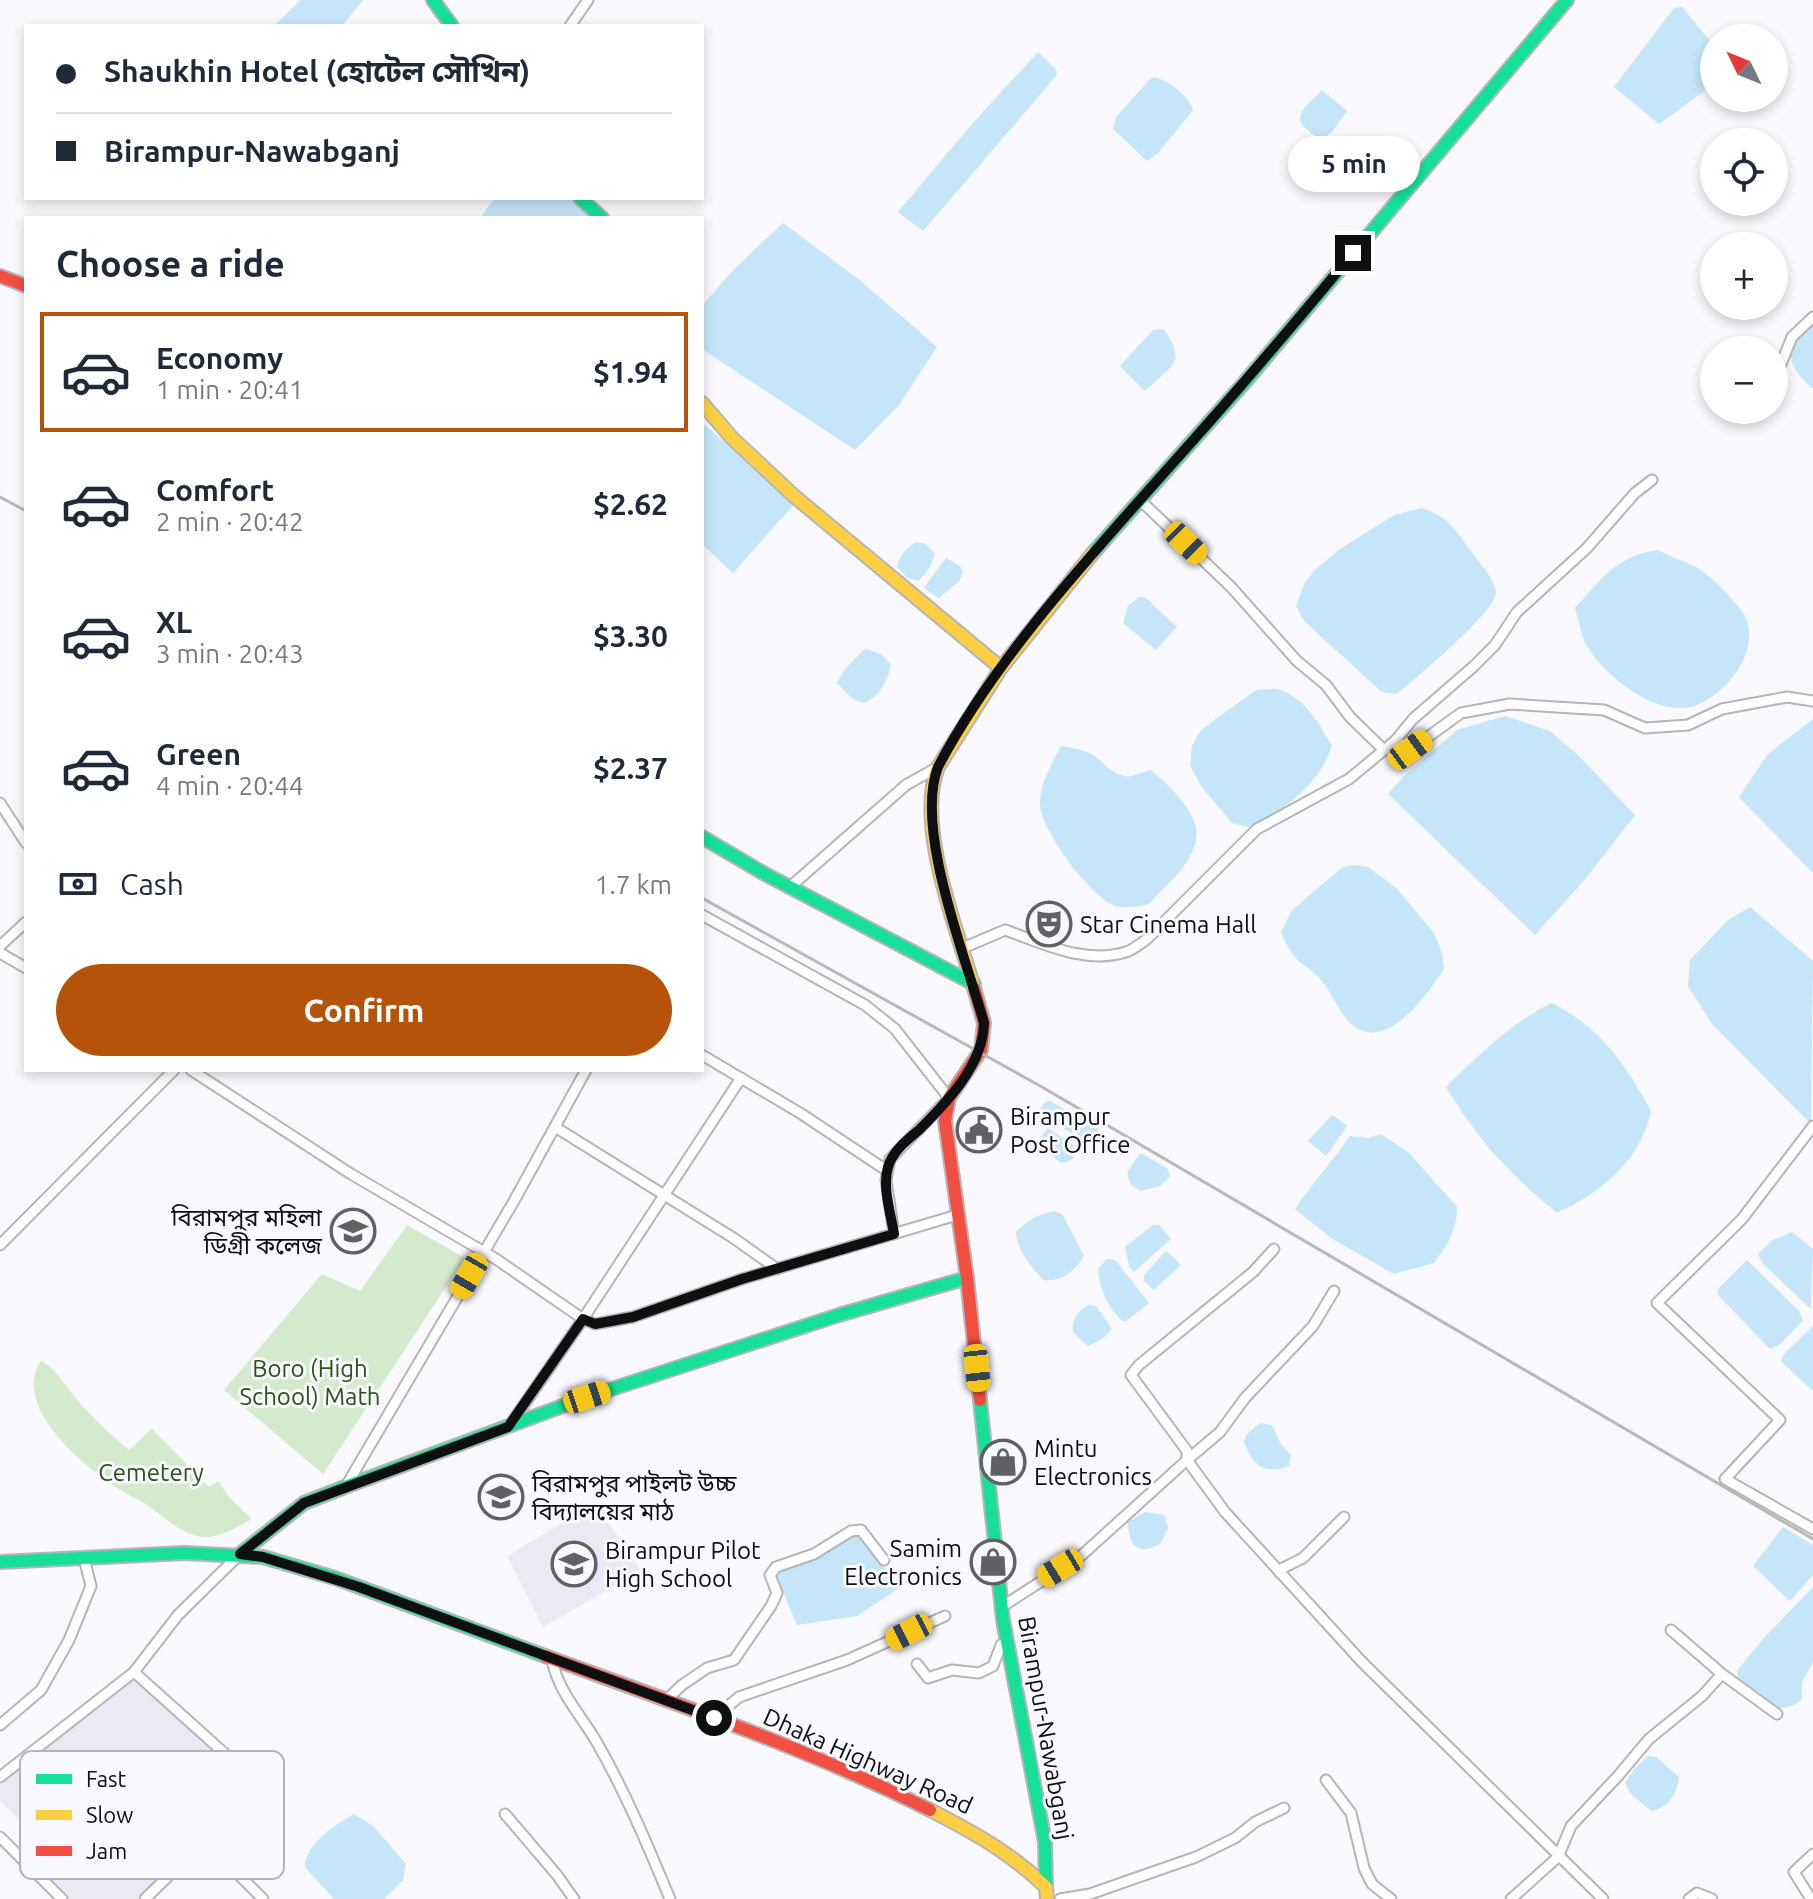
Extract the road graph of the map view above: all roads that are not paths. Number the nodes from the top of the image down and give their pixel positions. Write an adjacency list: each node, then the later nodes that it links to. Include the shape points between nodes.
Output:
1 (433, 0): 4 (main road)
2 (588, 0): 5 (street)
3 (1567, 0): 14 (main road)
4 (451, 24)
5 (571, 24)
6 (582, 200): 7 (main road)
7 (600, 216)
8 (0, 276): 9 (main road)
9 (24, 285)
10 (1813, 317): 11 (street)
11 (1788, 347)
12 (704, 405): 15 (main road, via 807,511)
13 (1652, 480): 17 (street)
14 (1140, 500): 15 (main road); 18 (street, via 1231,587)
15 (1001, 668): 19 (main road)
16 (1813, 701): 17 (street, via 1787,697 1722,709 1688,725 1645,728 1604,710 1510,704 1461,713 1410,750)
17 (1395, 741): 18 (street)
18 (1384, 750): 27 (street, via 1349,779 1257,829 1147,939 1127,952 1069,953 1005,930)
19 (938, 767): 23 (street, via 906,785); 27 (main road, via 932,782 932,826)
20 (0, 803): 22 (street)
21 (704, 838): 23 (main road)
22 (24, 840)
23 (790, 887): 30 (main road)
24 (704, 916): 36 (street, via 865,1005 895,1029)
25 (24, 924): 26 (street)
26 (0, 946)
27 (963, 948): 30 (main road)
28 (0, 953): 29 (street)
29 (24, 967)
30 (974, 984): 36 (main road, via 984,1038)
31 (704, 1056): 35 (street)
32 (172, 1072): 43 (street)
33 (194, 1072): 45 (street, via 351,1174)
34 (585, 1072): 38 (street)
35 (741, 1078): 39 (street); 40 (street)
36 (949, 1098): 39 (street, via 900,1147); 41 (main road, Birampur-Nawabganj, via 945,1121)
37 (1813, 1126): 54 (street, via 1742,1219 1657,1303 1780,1420 1725,1479)
38 (555, 1127): 40 (street); 45 (street)
39 (886, 1170): 42 (street)
40 (664, 1195): 46 (street); 49 (street)
41 (957, 1215): 42 (street); 47 (main road, Birampur-Nawabganj)
42 (894, 1234): 46 (street)
43 (0, 1245)
44 (1274, 1249): 51 (street, via 1131,1375 1187,1451)
45 (483, 1251): 49 (street); 52 (street)
46 (777, 1269): 49 (street, via 633,1317 595,1324)
47 (967, 1278): 50 (main road, via 839,1315); 60 (main road, Birampur-Nawabganj)
48 (1334, 1291): 51 (street, via 1313,1326 1220,1432)
49 (583, 1319): 50 (street)
50 (508, 1427): 52 (main road)
51 (1187, 1460): 59 (street); 60 (street, via 1082,1555)
52 (345, 1488): 55 (main road, via 304,1503)
53 (1344, 1517): 59 (street)
54 (1813, 1529)
55 (240, 1554): 56 (main road, Dhaka Highway Road); 64 (main road, Dhaka Highway Road, via 335,1578); 66 (street, via 178,1615)
56 (84, 1558): 58 (main road, Dhaka Highway Road); 71 (street, via 91,1586 69,1640 41,1690)
57 (884, 1560): 68 (street, via 861,1530 776,1567 770,1575 777,1593 734,1660 707,1668)
58 (0, 1562)
59 (1280, 1573): 82 (street)
60 (1003, 1606): 63 (main road, Birampur-Nawabganj)
61 (945, 1616): 70 (street, via 847,1660 739,1697)
62 (1671, 1630): 67 (street)
63 (1008, 1641): 65 (street, via 993,1666 979,1673 952,1670 928,1678); 86 (main road, Birampur-Nawabganj)
64 (552, 1660): 68 (main road, Dhaka Highway Road); 91 (street, via 556,1679 597,1742)
65 (917, 1664)
66 (134, 1672): 72 (street); 73 (street)
67 (1722, 1674): 69 (street); 82 (street, via 1649,1739 1571,1826)
68 (666, 1700): 70 (main road, Dhaka Highway Road)
69 (1777, 1714)
70 (714, 1718): 86 (main road, Dhaka Highway Road, via 893,1791 978,1834 1022,1864)
71 (0, 1725)
72 (33, 1751)
73 (222, 1751)
74 (20, 1761): 75 (street)
75 (0, 1777)
76 (1326, 1780): 92 (street, via 1351,1813 1372,1884)
77 (1284, 1808): 86 (street, via 1196,1857 1090,1894)
78 (505, 1814): 90 (street)
79 (0, 1837): 81 (street)
80 (1813, 1854): 97 (street, via 1794,1872)
81 (20, 1857)
82 (1558, 1857): 93 (street); 94 (street)
83 (42, 1879): 87 (street)
84 (165, 1879): 88 (street)
85 (243, 1879): 89 (street)
86 (1052, 1896)
87 (62, 1899)
88 (145, 1899)
89 (263, 1899)
90 (574, 1899)
91 (670, 1899)
92 (1391, 1899)
93 (1511, 1899)
94 (1603, 1899)
95 (1689, 1899): 96 (street, via 1697,1893)
96 (1712, 1899)
97 (1811, 1899)

